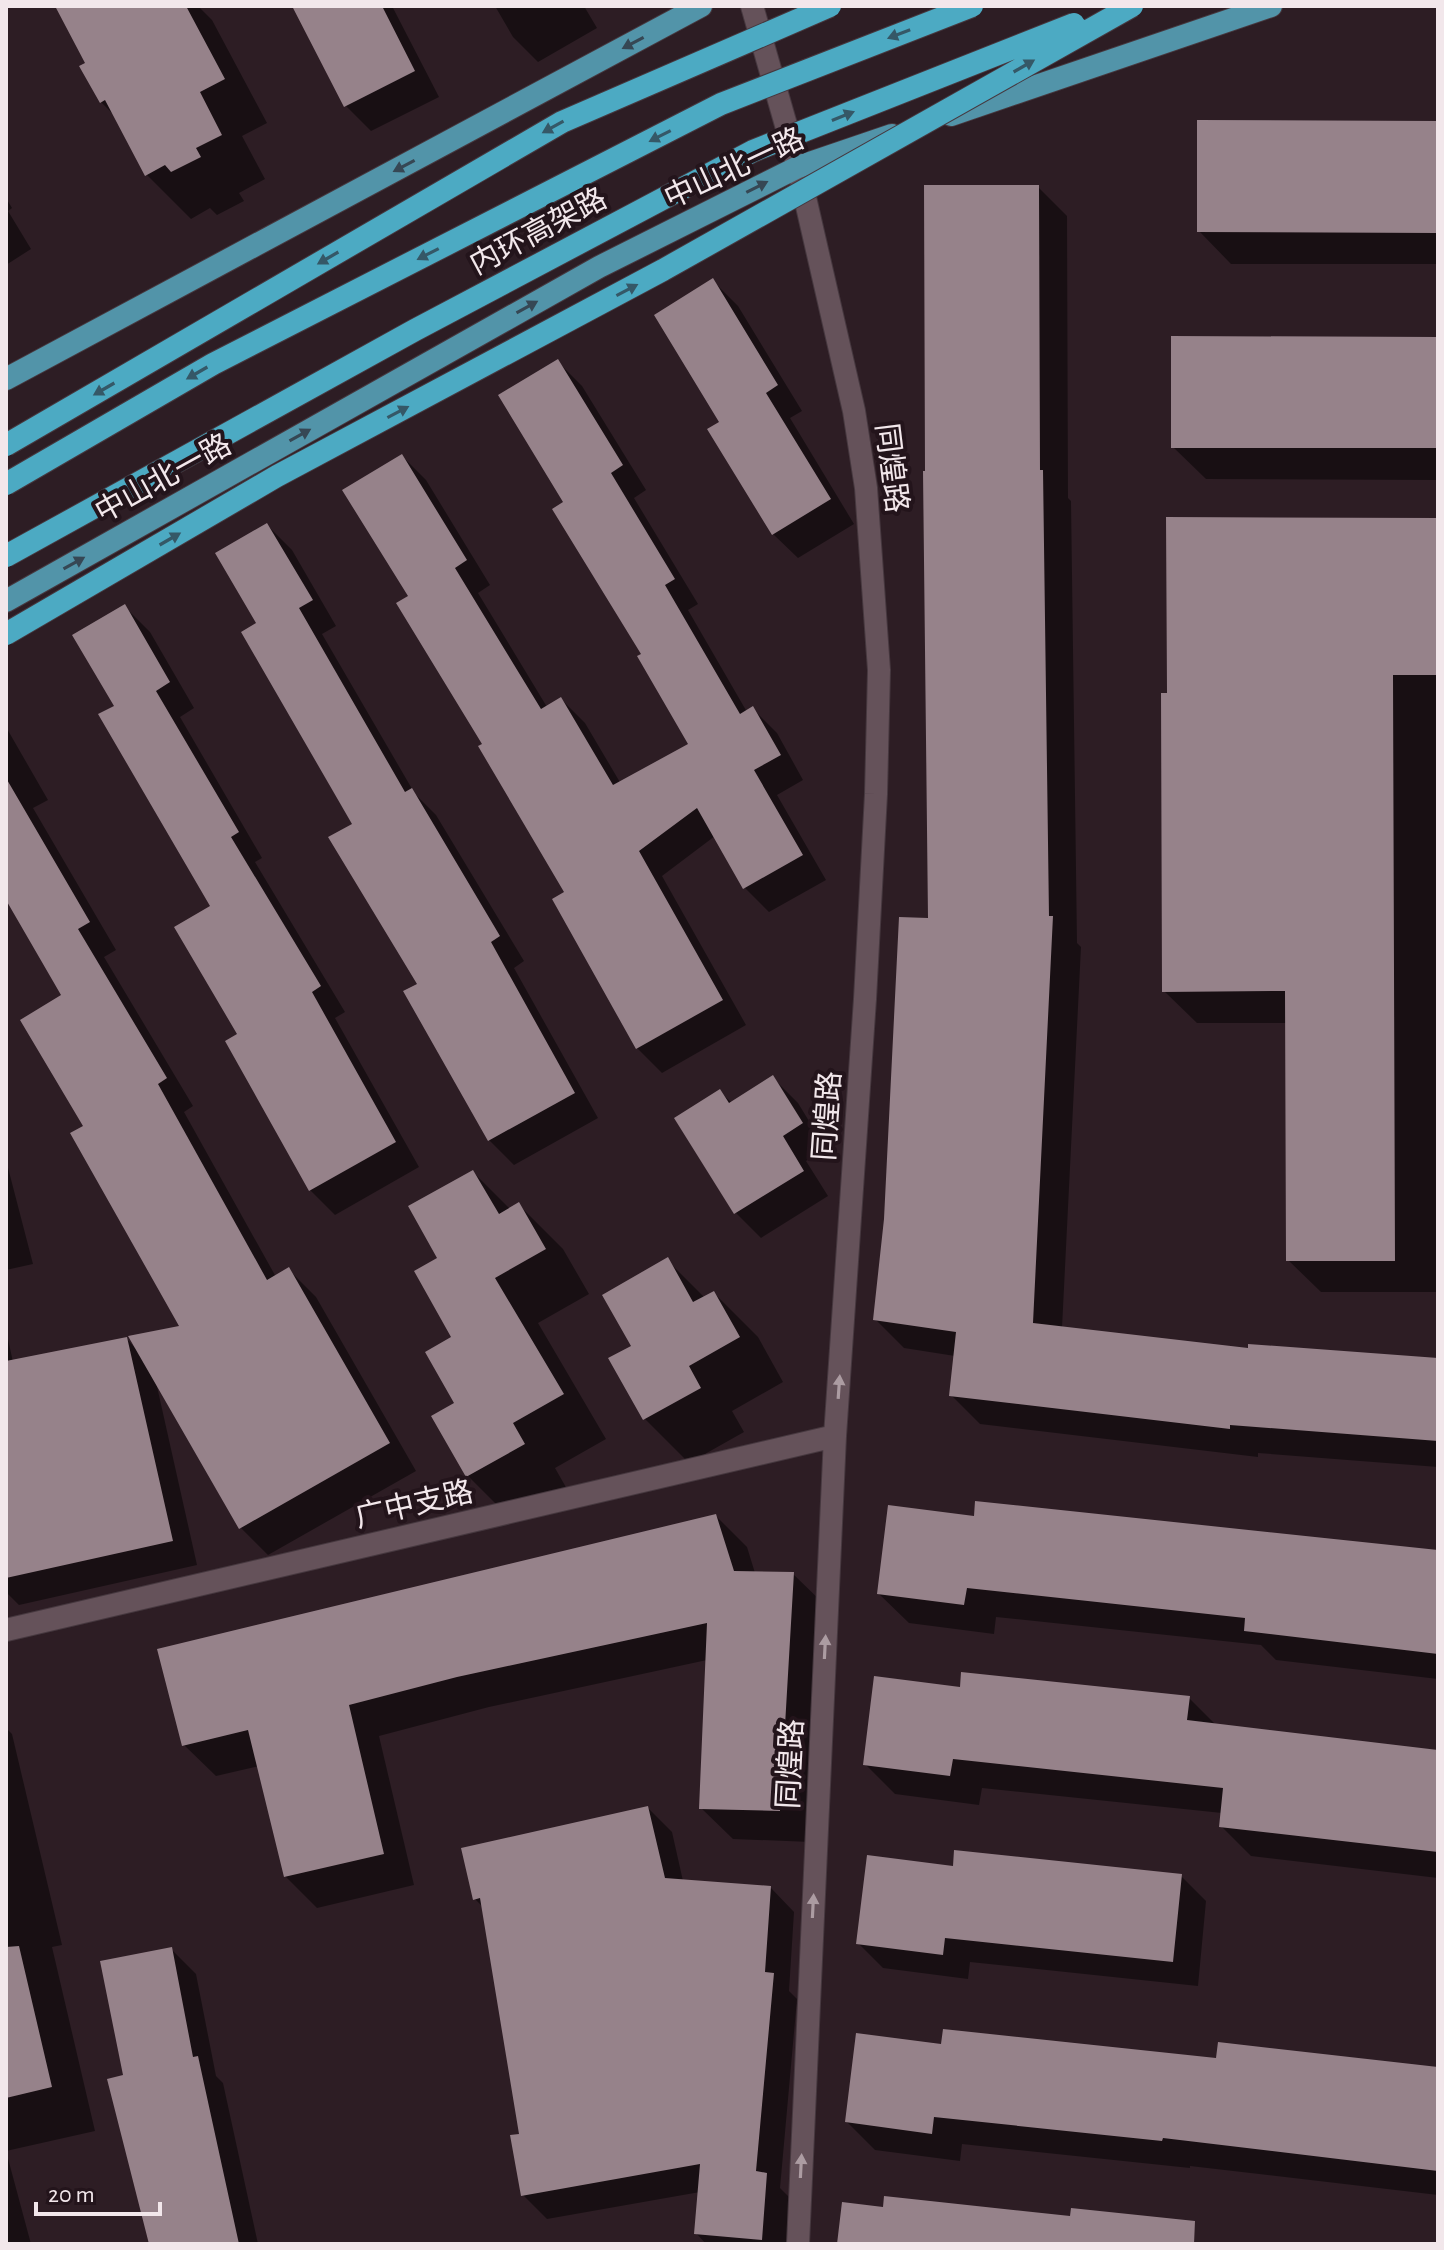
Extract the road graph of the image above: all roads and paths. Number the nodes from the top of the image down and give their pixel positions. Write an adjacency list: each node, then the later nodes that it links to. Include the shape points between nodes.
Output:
1 (701, 6): 9 (main road, one-way to 9)
2 (752, 6): 8 (street, 同煌路)
3 (830, 6): 10 (highway, one-way to 10, bridge, via 562,122)
4 (972, 6): 11 (highway, 内环高架路, one-way to 11, bridge, via 721,104 213,364)
5 (1119, 6): 12 (highway, 内环高架路, one-way to 5, bridge, via 753,151)
6 (1132, 6): 14 (highway, one-way to 6, bridge, via 277,476 663,270)
7 (1271, 6): 8 (main road, 中山北一路)
8 (798, 167): 13 (main road, 中山北一路, one-way to 8, via 599,267); 15 (street, 同煌路, one-way to 8, via 865,999 879,670 866,488 854,411)
9 (6, 379)
10 (6, 445)
11 (6, 484)
12 (6, 556)
13 (6, 601)
14 (6, 634)
15 (835, 1436): 16 (street, 广中支路); 17 (street, 同煌路, one-way to 15)
16 (6, 1630)
17 (798, 2244)

